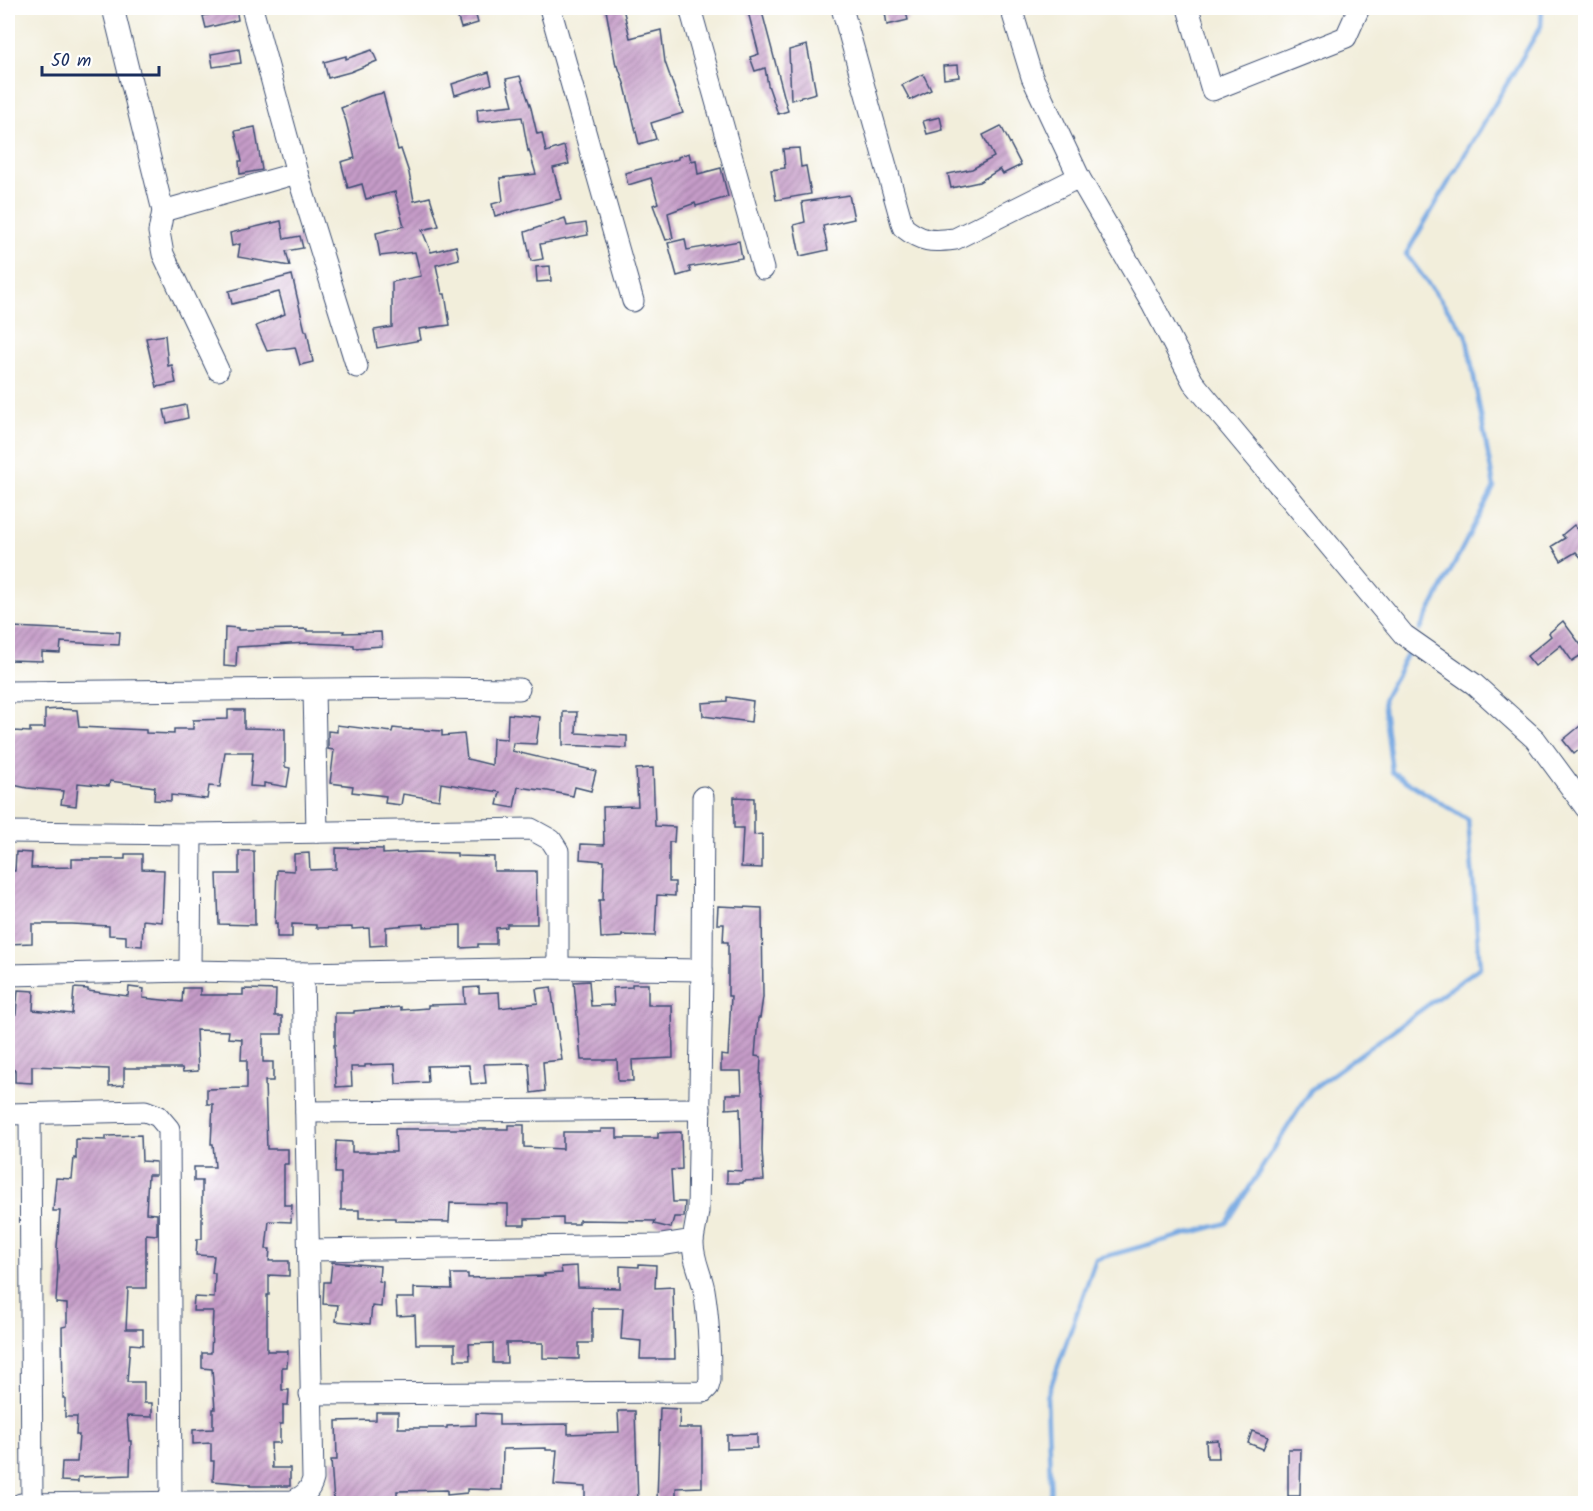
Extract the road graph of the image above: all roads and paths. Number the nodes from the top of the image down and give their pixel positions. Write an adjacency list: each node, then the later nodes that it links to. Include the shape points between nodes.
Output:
1 (113, 8): 11 (street)
2 (252, 8): 9 (street)
3 (550, 8): 13 (street)
4 (690, 8): 12 (street)
5 (842, 8): 10 (street, via 903,226 917,238 955,239)
6 (1011, 8): 10 (street, via 1032,77)
7 (1188, 8): 8 (street, via 1212,90 1346,37)
8 (1359, 8)
9 (297, 173): 11 (street); 14 (street)
10 (1079, 177): 20 (street, via 1193,382 1404,635 1474,684 1534,739)
11 (163, 211): 15 (street, via 159,232 163,254)
12 (763, 269)
13 (633, 301)
14 (357, 367)
15 (218, 370)
16 (519, 689): 17 (street)
17 (314, 690): 18 (street); 22 (street)
18 (8, 692)
19 (703, 797): 25 (street)
20 (1586, 808)
21 (8, 832): 23 (street)
22 (317, 832): 23 (street); 24 (street, via 516,828 540,833 558,851)
23 (191, 834): 26 (street)
24 (558, 968): 25 (street); 27 (street)
25 (702, 970): 29 (street)
26 (190, 971): 27 (street); 28 (street)
27 (303, 973): 30 (street)
28 (8, 975)
29 (700, 1109): 30 (street); 33 (street, via 698,1212)
30 (306, 1112): 34 (street)
31 (8, 1114): 32 (street)
32 (30, 1114): 36 (street, via 145,1111 158,1116 169,1129); 38 (street)
33 (693, 1240): 34 (street, via 651,1245); 35 (street, via 709,1319 710,1380 703,1392)
34 (309, 1250): 35 (street)
35 (310, 1395): 36 (street, via 313,1479 303,1496 293,1501)
36 (171, 1502): 38 (street)
37 (21, 1503): 38 (street)
38 (32, 1503)

